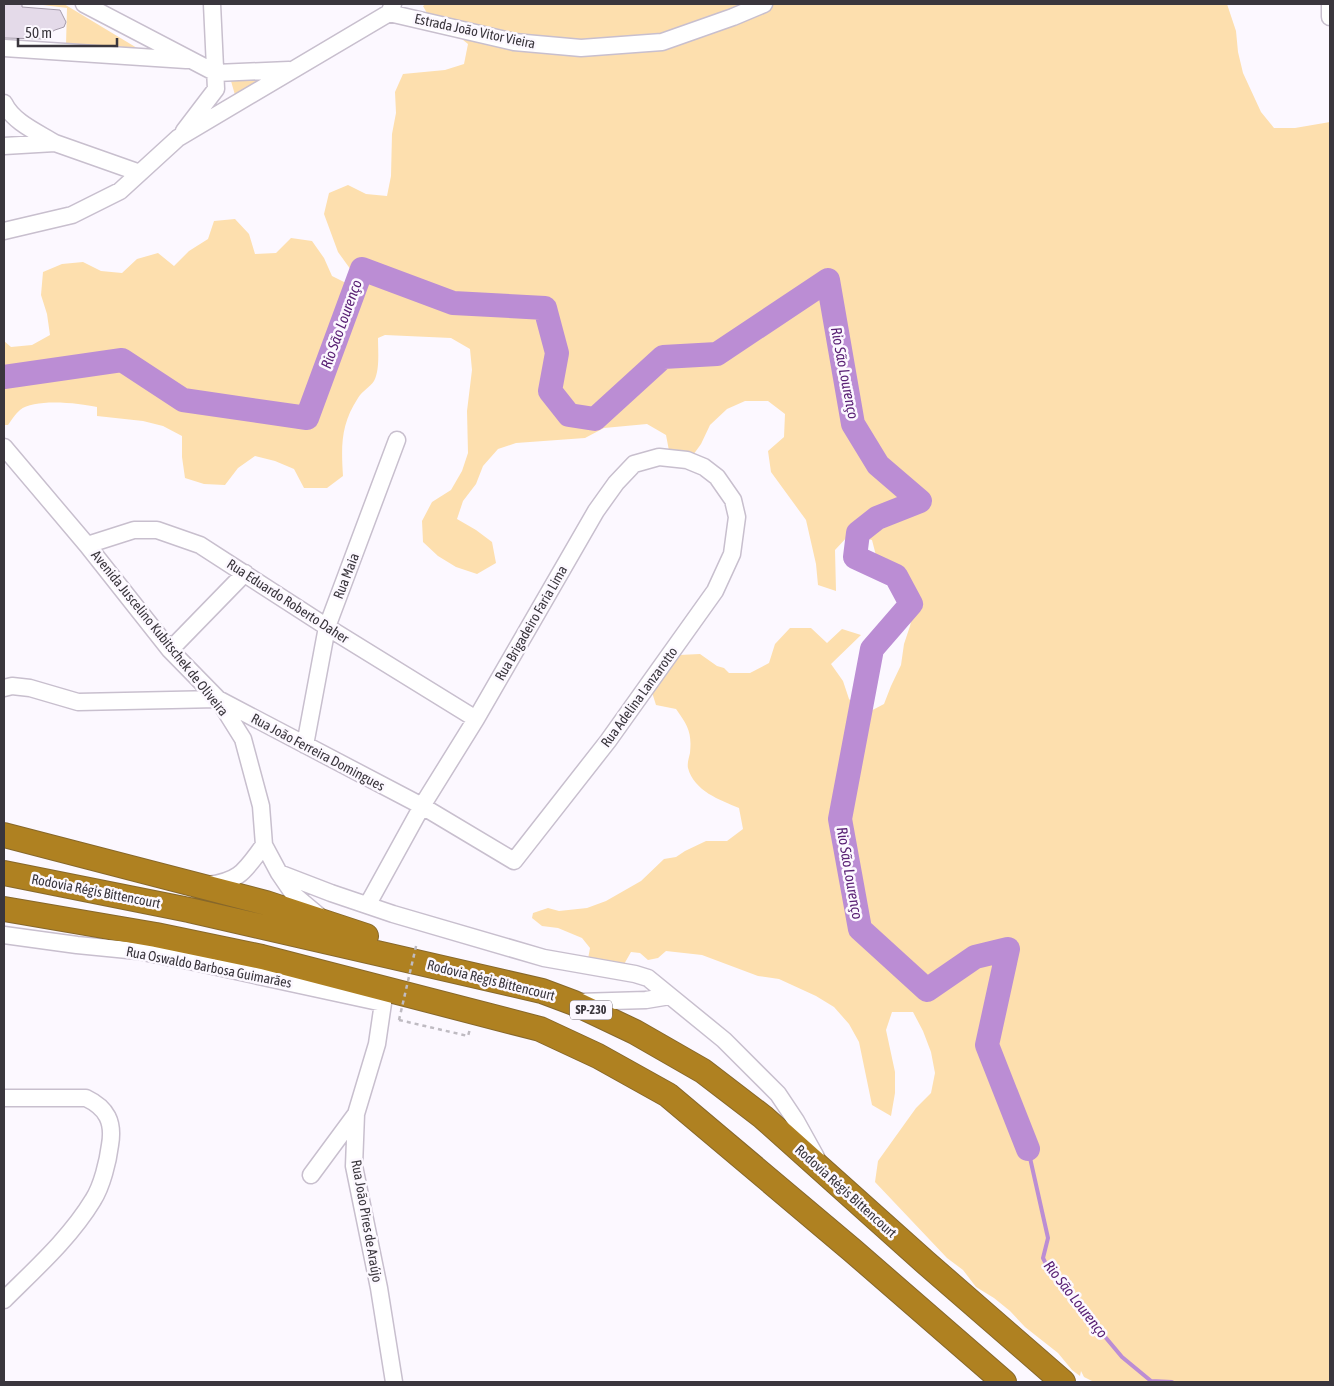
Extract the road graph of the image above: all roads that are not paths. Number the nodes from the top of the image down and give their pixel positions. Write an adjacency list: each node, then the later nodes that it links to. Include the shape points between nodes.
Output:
1 (84, 4): 8 (street)
2 (212, 4): 10 (street)
3 (764, 4): 5 (street, Estrada João Vitor Vieira, via 662,42 581,48 514,42)
4 (1330, 4): 6 (street)
5 (391, 8): 9 (street)
6 (1330, 17)
7 (4, 48): 8 (street)
8 (194, 61): 10 (street)
9 (291, 70): 10 (street); 12 (street)
10 (216, 81): 12 (street); 13 (street)
11 (4, 103): 14 (street, via 21,122)
12 (236, 104): 13 (street)
13 (178, 138): 16 (street)
14 (55, 143): 15 (street); 16 (street)
15 (4, 146)
16 (140, 173): 17 (street, via 120,190 72,215)
17 (4, 231)
18 (397, 440): 23 (street, Rua Maia)
19 (4, 447): 21 (street, Avenida Juscelino Kubitschek de Oliveira)
20 (737, 518): 27 (street, Rua Brigadeiro Faria Lima, via 727,490 704,468 687,460 659,457 634,464 596,510); 34 (street, Rua Adelina Lanzarotto, via 732,554 715,590 608,741)
21 (87, 545): 22 (street, Rua Eduardo Roberto Daher, via 134,530 157,530 200,545); 24 (street, Avenida Juscelino Kubitschek de Oliveira)
22 (245, 573): 23 (street, Rua Eduardo Roberto Daher); 24 (street)
23 (326, 627): 27 (street, Rua Eduardo Roberto Daher); 28 (street, Rua Maia)
24 (170, 650): 26 (street, Avenida Juscelino Kubitschek de Oliveira)
25 (4, 688): 26 (street, Rua João Ferreira Domingues, via 30,688 78,702)
26 (218, 699): 28 (street, Rua João Ferreira Domingues); 31 (street, Avenida Juscelino Kubitschek de Oliveira, via 243,740 261,806)
27 (476, 719): 29 (street, Rua Brigadeiro Faria Lima)
28 (305, 745): 29 (street, Rua João Ferreira Domingues)
29 (422, 806): 34 (street, Rua João Ferreira Domingues); 38 (street, Rua Brigadeiro Faria Lima)
30 (4, 835): 33 (highway)
31 (264, 845): 35 (street, Avenida Juscelino Kubitschek de Oliveira); 37 (street, via 236,878 208,885)
32 (4, 848): 33 (highway)
33 (93, 857): 37 (highway)
34 (513, 861)
35 (279, 872): 38 (street, via 330,893); 41 (street, Avenida Juscelino Kubitschek de Oliveira, via 294,895)
36 (4, 873): 44 (highway, Rodovia Régis Bittencourt / SP-230, via 190,910)
37 (185, 882): 41 (highway)
38 (368, 904): 45 (street, via 544,958 635,974 648,978)
39 (4, 909): 43 (highway)
40 (4, 922): 43 (highway, via 123,938)
41 (326, 923): 44 (highway, via 466,966)
42 (4, 935): 47 (street, Rua Oswaldo Barbosa Guimarães, via 200,963)
43 (156, 935): 50 (highway, via 262,957 540,1029 598,1056 668,1095)
44 (502, 981): 46 (highway, Rodovia Régis Bittencourt / SP-230)
45 (670, 996): 46 (street); 51 (street, via 724,1040 778,1094)
46 (574, 1002): 51 (highway, Rodovia Régis Bittencourt / SP-230, via 636,1032 703,1071 763,1117)
47 (392, 1011): 49 (street, Rua João Pires de Araújo, via 377,1044); 50 (highway, via 490,1028 535,1043 590,1066 636,1091 672,1116)
48 (4, 1098): 53 (street, via 86,1098 99,1104 109,1118 112,1136 94,1198 71,1231)
49 (356, 1114): 52 (street); 54 (street, Rua João Pires de Araújo, via 354,1166)
50 (724, 1141): 55 (highway)
51 (822, 1169): 56 (highway, Rodovia Régis Bittencourt / SP-230)
52 (311, 1175)
53 (4, 1300)
54 (394, 1382)
55 (1004, 1382)
56 (1063, 1382)

